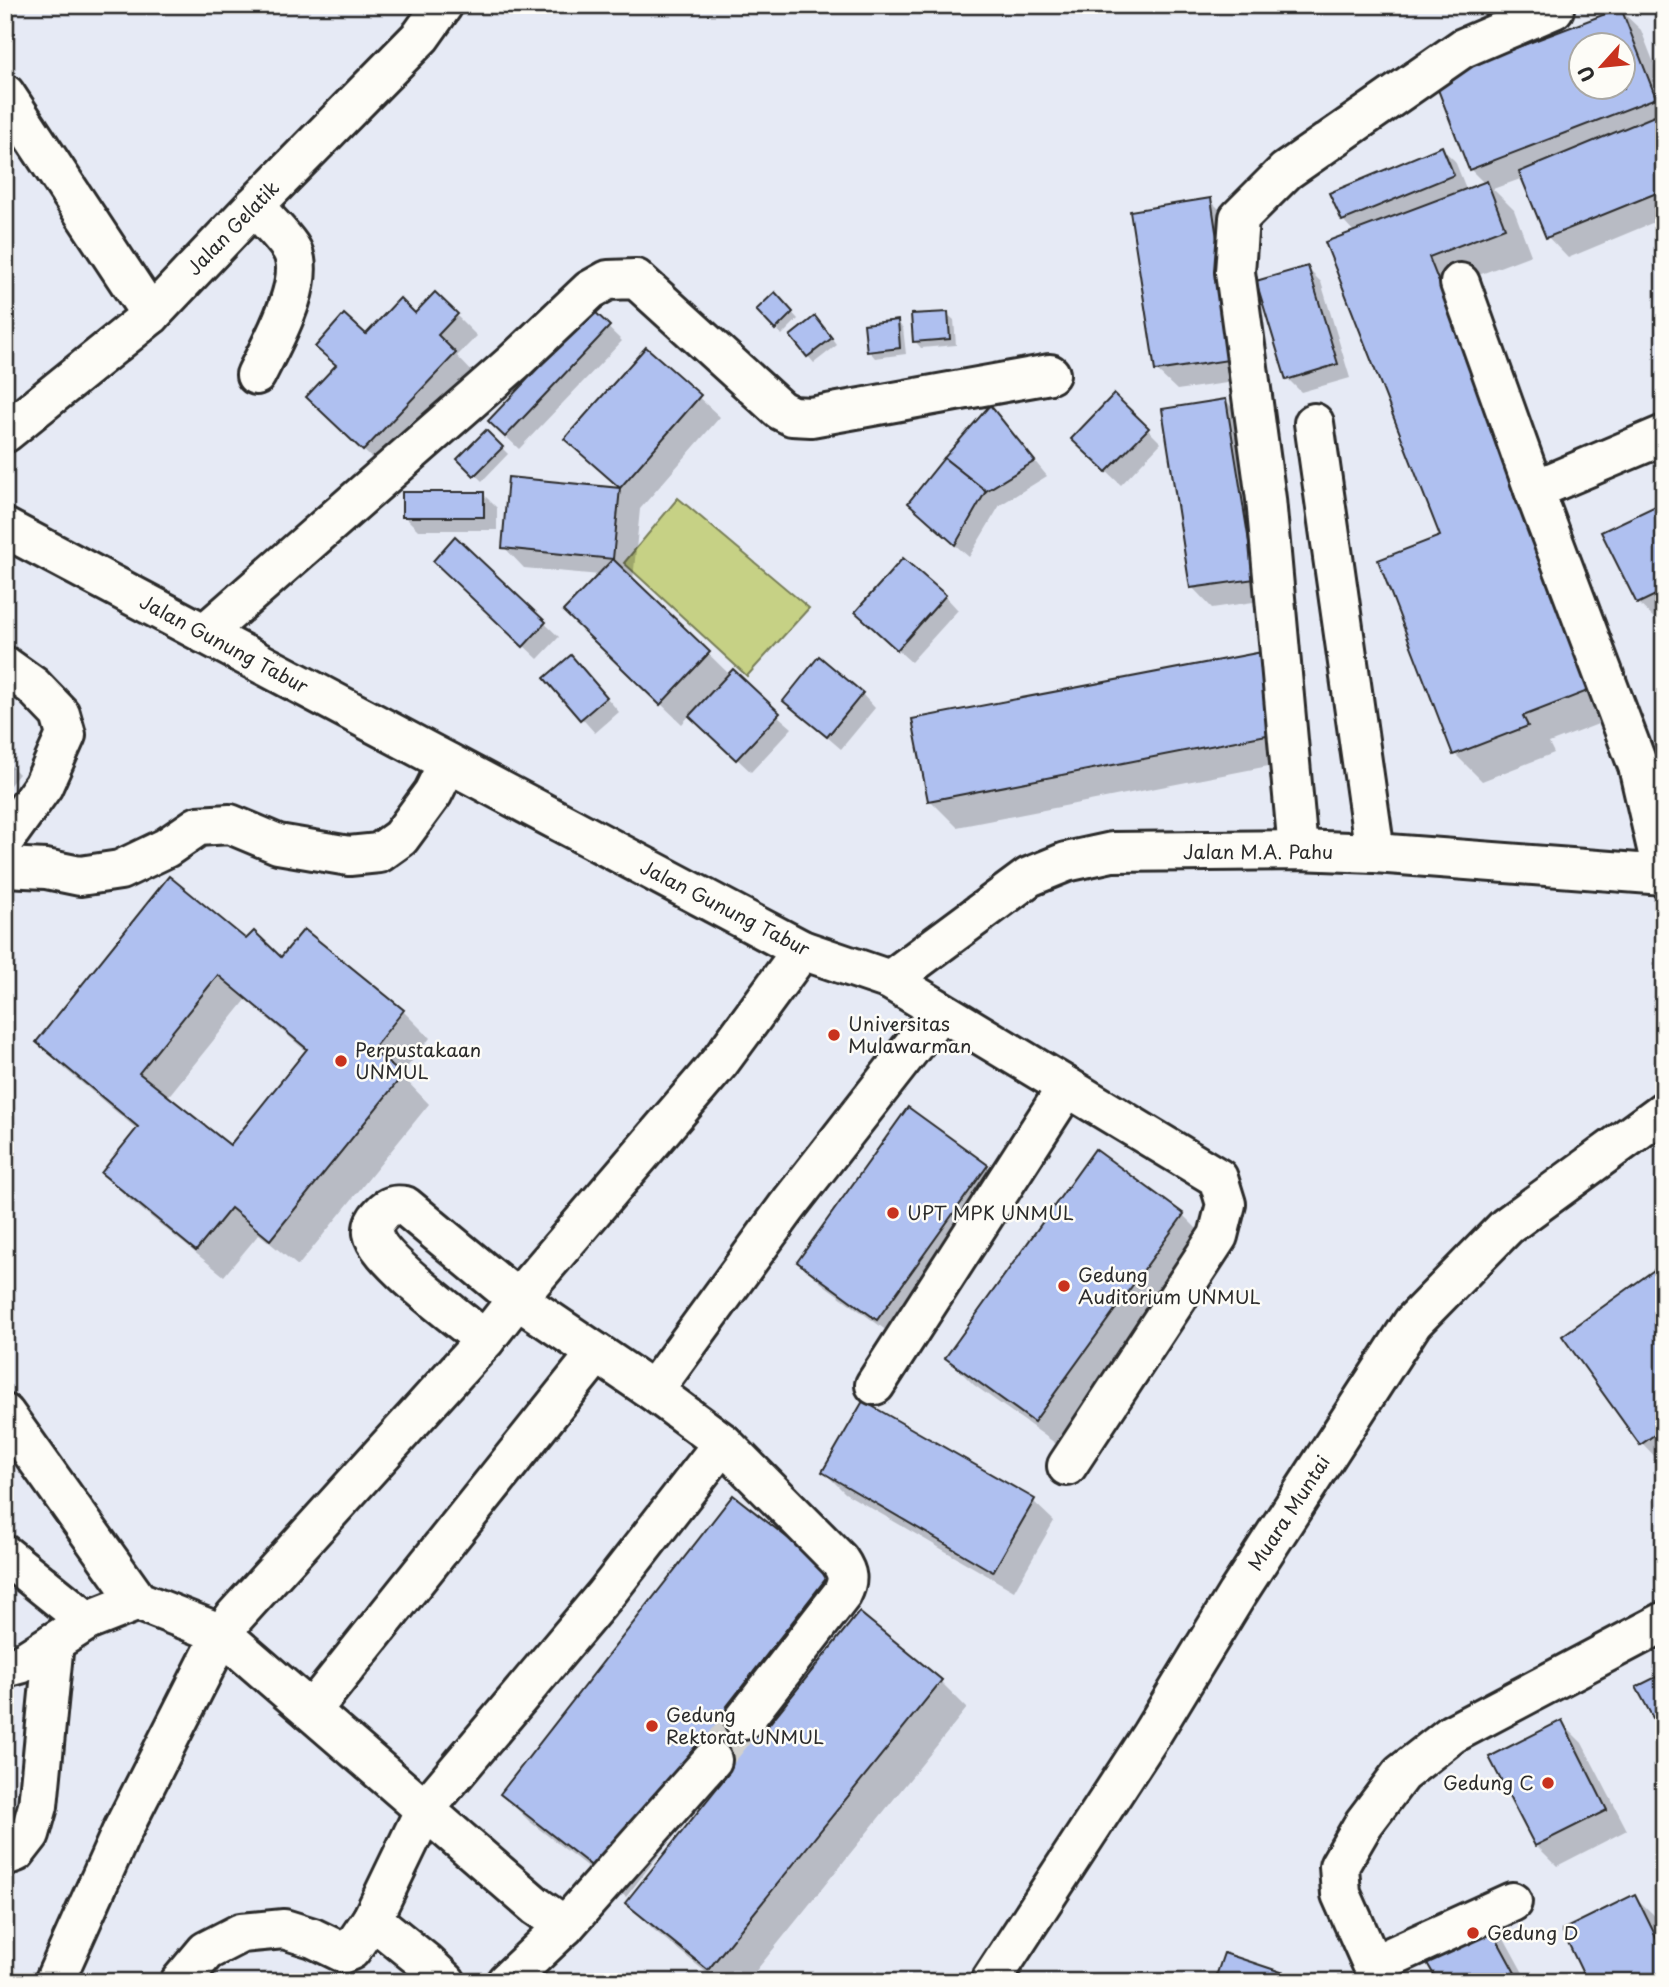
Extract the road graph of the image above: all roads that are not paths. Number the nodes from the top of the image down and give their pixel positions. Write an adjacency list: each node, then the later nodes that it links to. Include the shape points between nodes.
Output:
1 (443, 5): 4 (street, Jalan Gelatik, via 421,36)
2 (1554, 9): 19 (street, via 1463,48 1286,171 1239,218 1235,272 1266,499)
3 (5, 94): 6 (street)
4 (254, 206): 6 (street, Jalan Gelatik); 8 (street, via 292,249 295,265 292,300)
5 (1460, 283): 12 (street)
6 (151, 315): 10 (street, Jalan Gelatik)
7 (1050, 374): 14 (street, via 811,417 792,416 636,279 608,280 590,290)
8 (256, 375)
9 (1314, 423): 20 (street)
10 (5, 433)
11 (1664, 435): 12 (street)
12 (1534, 490): 16 (street)
13 (5, 528): 14 (street, Jalan Gunung Tabur)
14 (204, 634): 17 (street, Jalan Gunung Tabur)
15 (5, 666): 18 (street, via 60,714 66,735 43,786)
16 (1651, 760): 22 (street)
17 (448, 763): 21 (street, via 433,793 400,838 379,853 349,856 278,844 230,824 198,826 120,870 80,876); 23 (street, Jalan Gunung Tabur)
18 (5, 839)
19 (1298, 850): 20 (street, Jalan M.A. Pahu); 24 (street, Jalan M.A. Pahu, via 1112,852 1066,862 1029,877)
20 (1375, 853): 22 (street, Jalan M.A. Pahu)
21 (5, 867)
22 (1663, 875)
23 (803, 950): 24 (street, Jalan Gunung Tabur); 28 (street, via 719,1063)
24 (890, 980): 25 (street, Jalan Gunung Tabur)
25 (940, 1011): 26 (street, Jalan Gunung Tabur); 32 (street, via 787,1207)
26 (1066, 1087): 31 (street); 35 (street, Jalan Gunung Tabur, via 1218,1178 1226,1204 1218,1236)
27 (1664, 1111): 56 (street, Muara Muntai, via 1507,1226 1413,1322)
28 (517, 1299): 29 (street); 29 (street, via 404,1206 394,1205 379,1215 373,1234 380,1248); 30 (street)
29 (485, 1340): 40 (street)
30 (597, 1353): 32 (street); 43 (street)
31 (875, 1385)
32 (653, 1391): 34 (street)
33 (5, 1414): 37 (street)
34 (723, 1443): 44 (street, via 839,1560 848,1582); 46 (street, via 605,1595)
35 (1068, 1466)
36 (5, 1555): 38 (street)
37 (138, 1601): 38 (street); 40 (street)
38 (88, 1621): 41 (street)
39 (1664, 1622): 51 (street, via 1452,1734 1401,1774 1339,1866 1341,1894)
40 (222, 1634): 43 (street); 53 (street, via 121,1833)
41 (54, 1642): 42 (street); 47 (street, via 38,1807 30,1834 16,1853)
42 (5, 1668)
43 (311, 1711): 46 (street)
44 (744, 1720)
45 (712, 1760): 50 (street)
46 (425, 1809): 49 (street); 50 (street)
47 (5, 1856)
48 (1512, 1902): 51 (street)
49 (372, 1919): 52 (street); 54 (street, via 345,1953 284,1929 241,1933 206,1951)
50 (565, 1926): 55 (street)
51 (1376, 1973)
52 (427, 1975)
53 (54, 1982)
54 (180, 1982)
55 (506, 1982)
56 (990, 1982)

